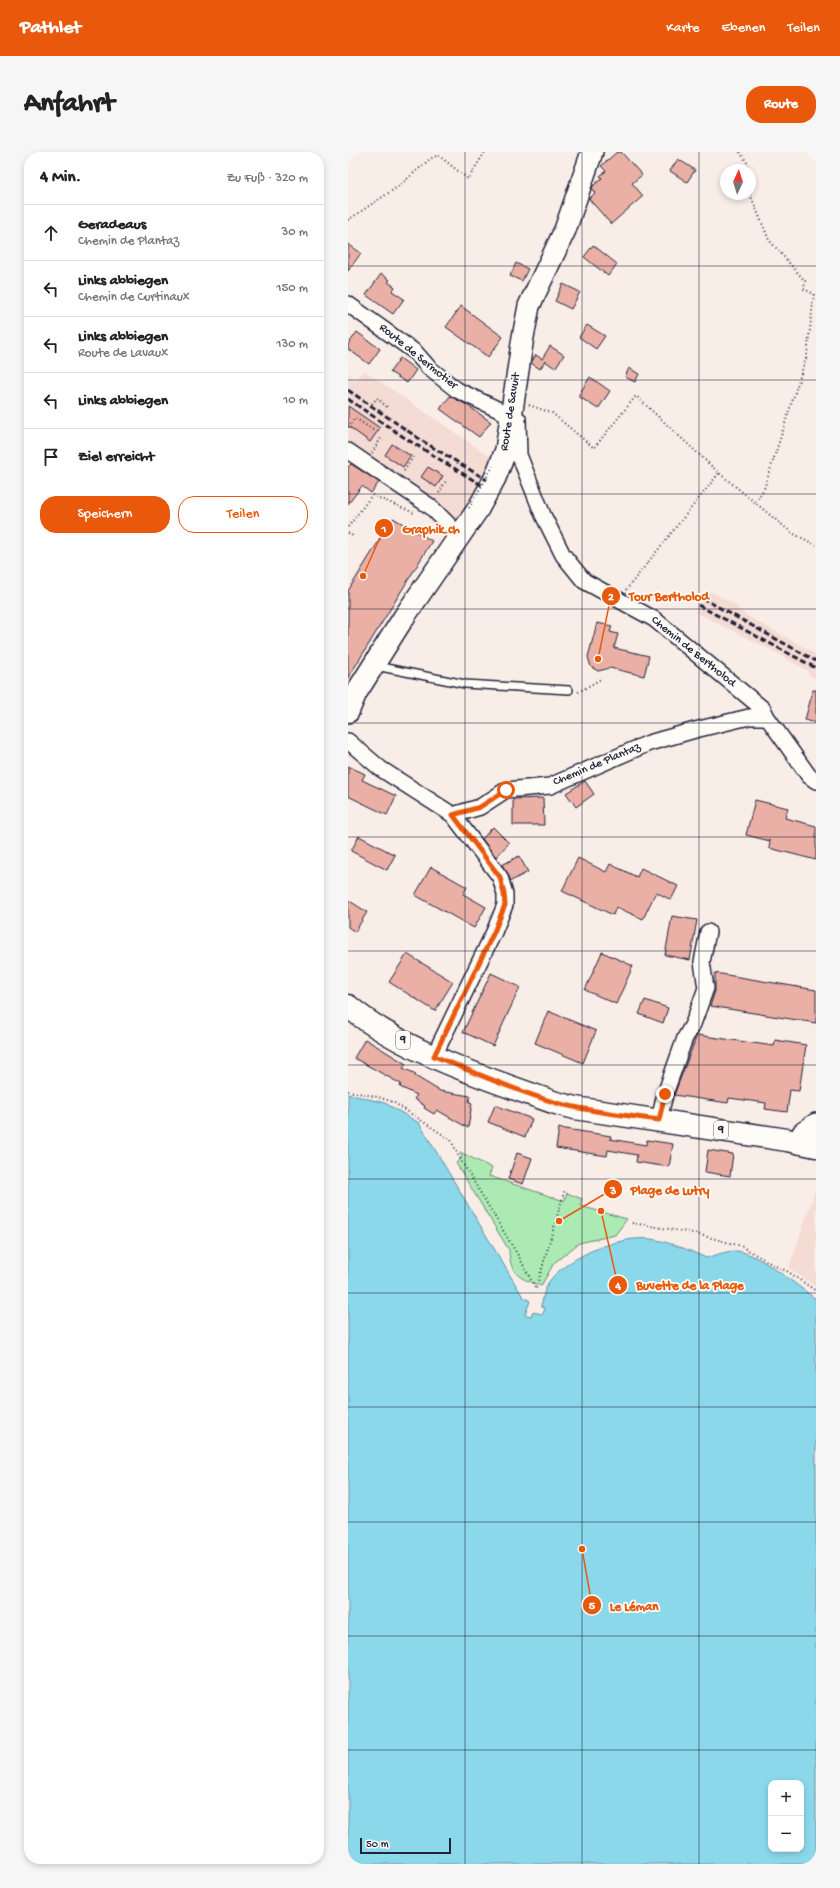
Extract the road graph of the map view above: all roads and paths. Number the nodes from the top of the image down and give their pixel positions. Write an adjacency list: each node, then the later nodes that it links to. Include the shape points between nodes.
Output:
1 (485, 152): 6 (path, via 468,179 438,155 399,186)
2 (592, 152): 10 (street, Route de Savuit, via 565,230 529,306)
3 (740, 152): 4 (path)
4 (748, 164)
5 (752, 200): 20 (path, via 769,240 805,280 804,289 814,294 807,355 764,489)
6 (348, 220)
7 (348, 304): 10 (street, Route de Sermotier, via 415,352 429,368 457,390 494,408)
8 (372, 404): 9 (path, via 377,398)
9 (388, 408)
10 (513, 408): 17 (path, via 552,413 594,448 636,396); 26 (street, Route de Savuit, via 506,450 495,478); 28 (street, Chemin de Bertholod, via 518,419 519,456 543,515 563,555 584,581)
11 (348, 427): 12 (path, via 354,418)
12 (373, 430)
13 (348, 451): 26 (street, via 431,507)
14 (413, 457): 16 (path)
15 (493, 466): 22 (path, bridge)
16 (404, 472)
17 (719, 473): 20 (path); 28 (path)
18 (446, 479): 19 (path)
19 (439, 493)
20 (756, 502): 27 (path, via 792,533)
21 (417, 508): 23 (path, via 414,514 372,495)
22 (469, 508)
23 (348, 527)
24 (348, 533): 25 (path)
25 (352, 536)
26 (460, 536): 29 (street, Route de Savuit)
27 (816, 545)
28 (617, 600): 34 (street, Chemin de Bertholod, via 654,619 763,709)
29 (374, 665): 31 (lane, via 465,684); 33 (street, Route de Savuit, via 354,697)
30 (601, 679): 32 (path)
31 (569, 690)
32 (579, 693)
33 (348, 712)
34 (767, 717): 36 (street, via 805,770); 37 (street, Chemin de Plantaz, via 741,719 649,743 550,786 506,790 480,807)
35 (348, 741): 37 (street, via 381,769)
36 (816, 781)
37 (453, 815): 40 (street, via 500,877 505,905)
38 (708, 932): 42 (street, via 702,962 706,988 682,1045)
39 (348, 1006): 40 (main road, 9, via 365,1020)
40 (434, 1056): 42 (main road, 9, via 556,1103)
41 (348, 1091): 45 (path, via 393,1102 451,1140 536,1289)
42 (659, 1120): 44 (main road, 9)
43 (816, 1124): 44 (street, via 803,1133)
44 (807, 1144)
45 (565, 1189)
46 (632, 1223): 47 (path, via 693,1233 741,1246 788,1271)
47 (816, 1291)

